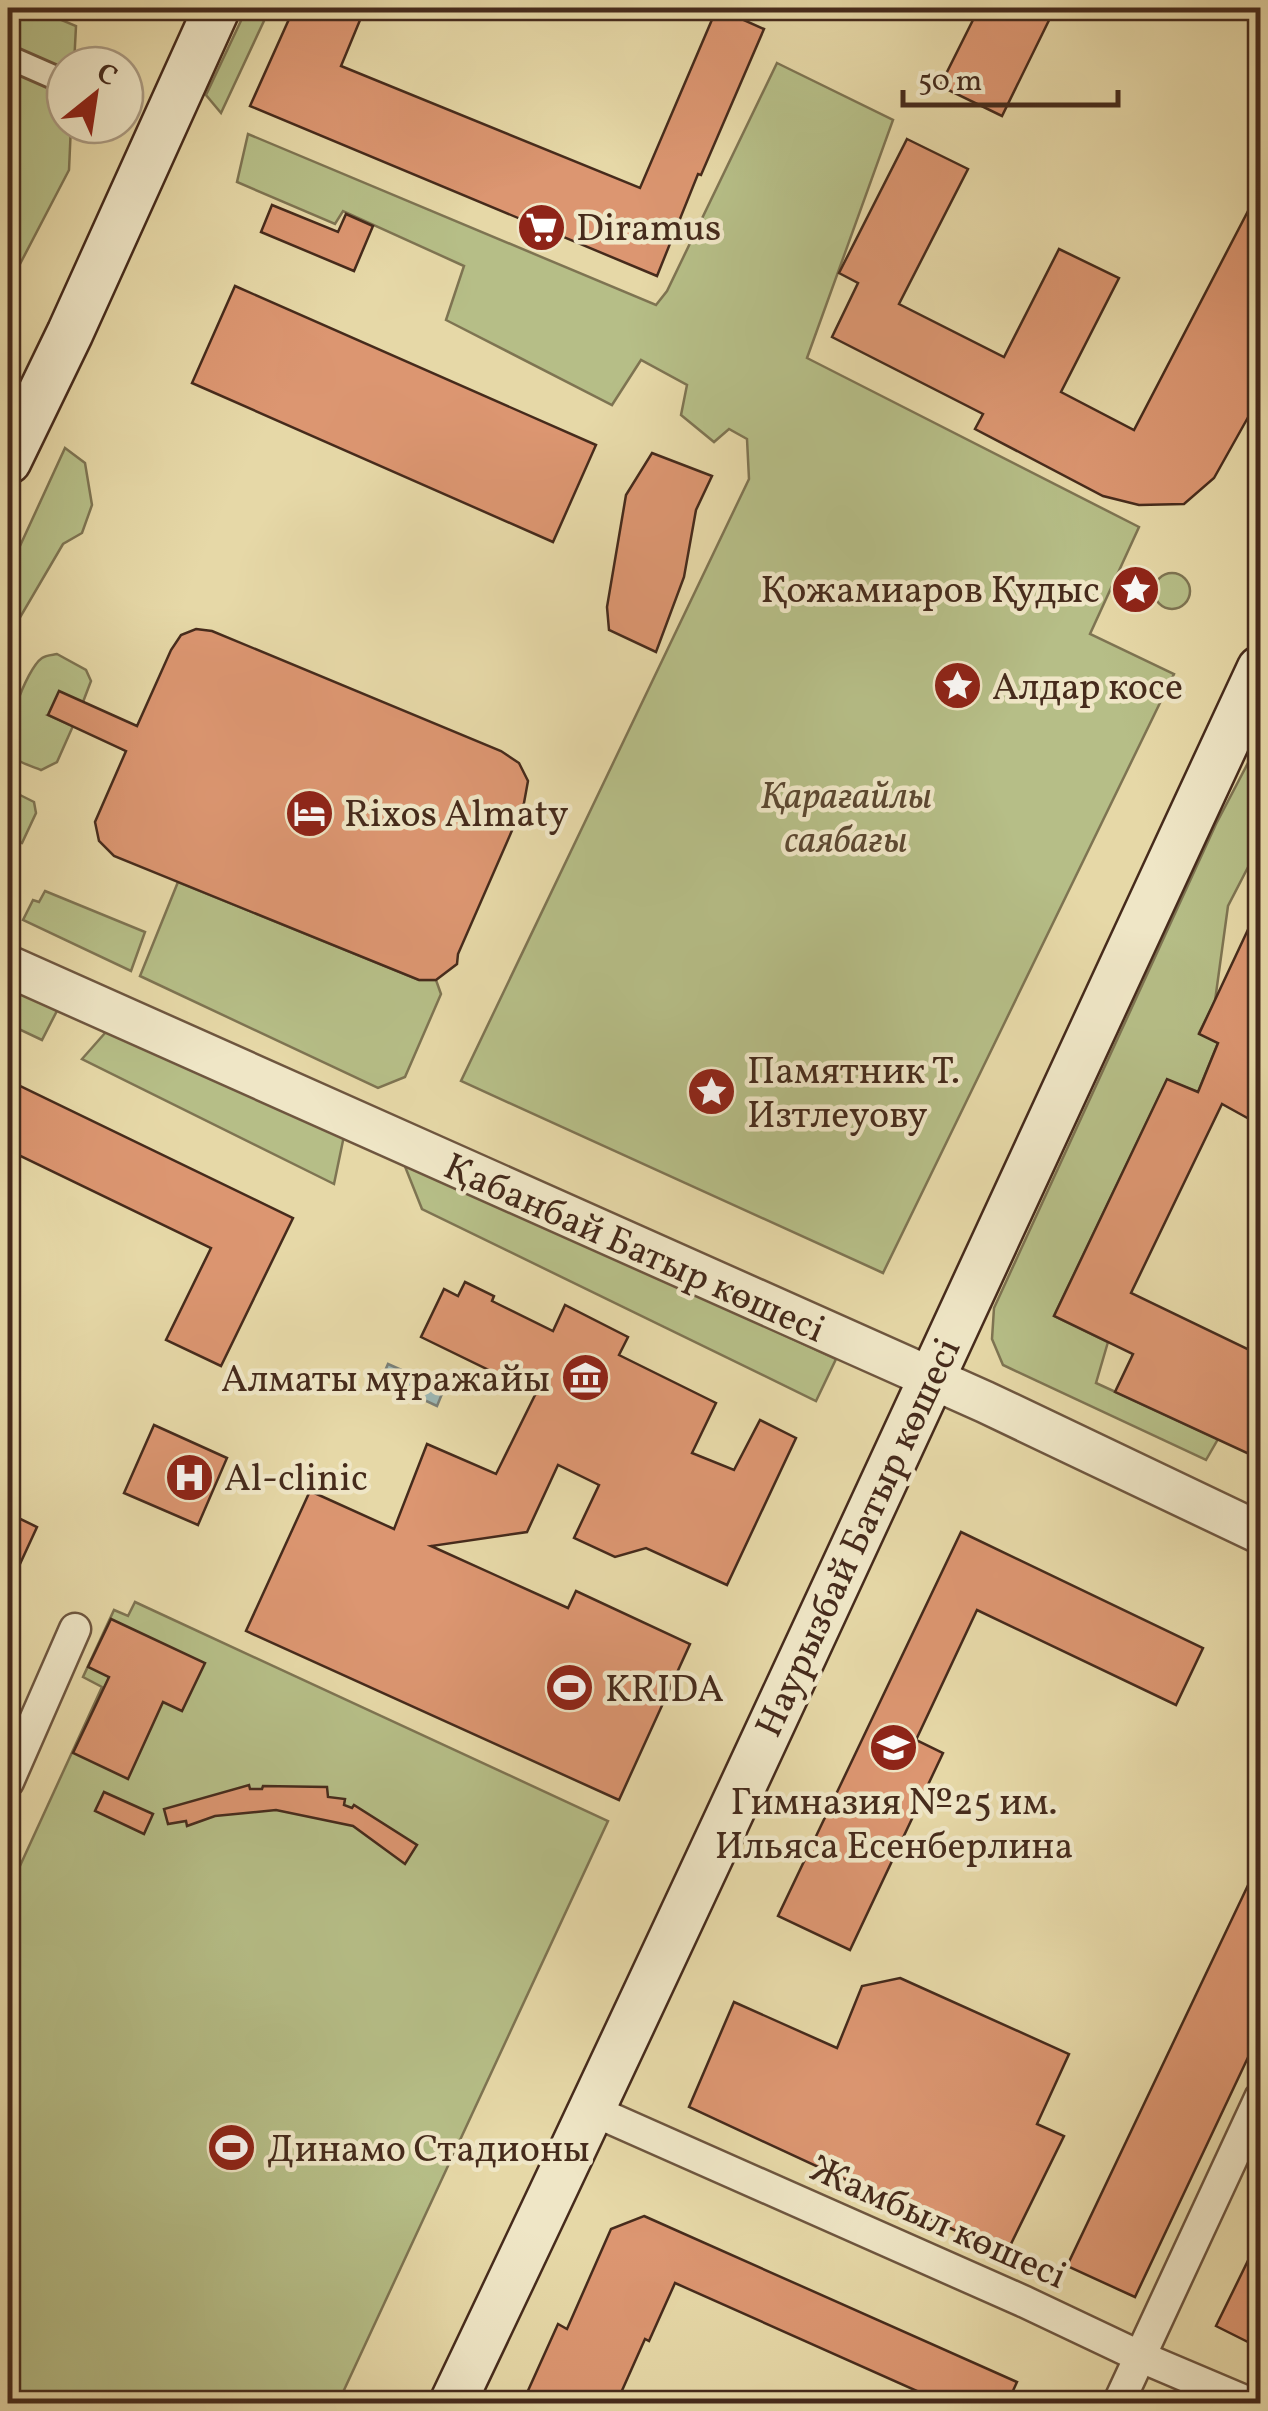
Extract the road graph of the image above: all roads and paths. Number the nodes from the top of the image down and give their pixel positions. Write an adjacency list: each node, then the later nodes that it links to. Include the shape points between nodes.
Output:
1 (217, 8): 4 (main road)
2 (8, 57): 3 (street)
3 (45, 73)
4 (8, 461)
5 (1260, 669): 7 (main road, Наурызбай Батыр көшесі)
6 (8, 966): 7 (street, Қабанбай Батыр көшесі)
7 (930, 1379): 8 (street, Қабанбай Батыр көшесі); 12 (main road, Наурызбай Батыр көшесі)
8 (1260, 1532)
9 (75, 1629): 10 (street)
10 (8, 1782)
11 (1260, 2098): 13 (street)
12 (594, 2111): 13 (street, Жамбыл көшесі); 14 (main road, Наурызбай Батыр көшесі)
13 (1140, 2357): 15 (street); 16 (street, Жамбыл көшесі)
14 (452, 2404)
15 (1118, 2404)
16 (1252, 2404)

